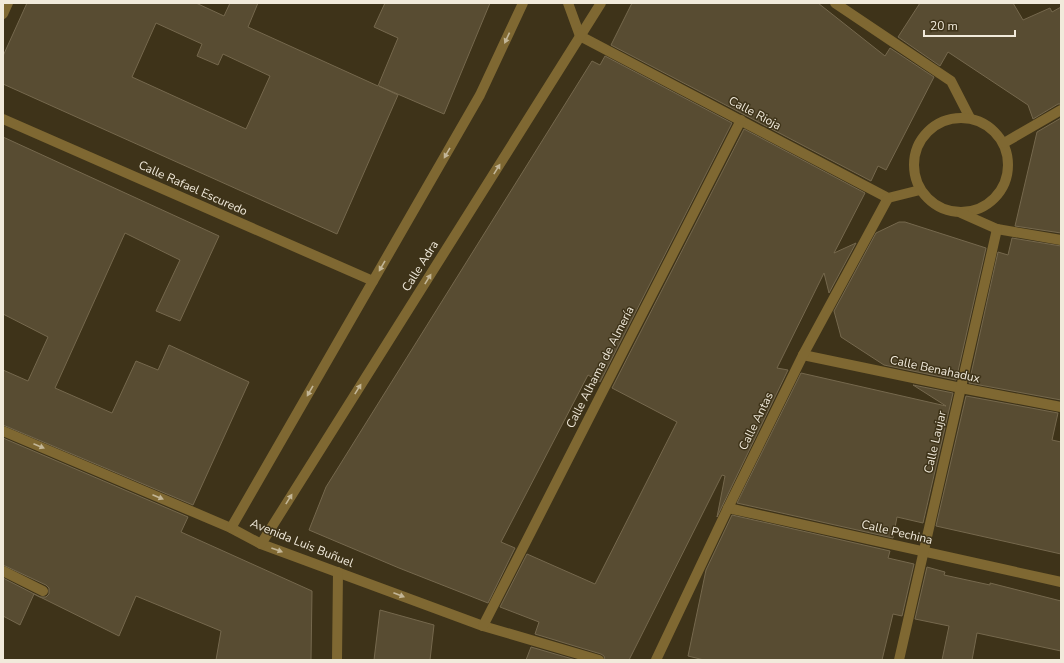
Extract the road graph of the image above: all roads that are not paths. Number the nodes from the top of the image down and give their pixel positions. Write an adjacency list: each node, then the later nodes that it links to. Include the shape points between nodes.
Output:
1 (8, 3): 6 (street)
2 (523, 3): 18 (street, one-way to 18, via 480,95)
3 (568, 3): 7 (street)
4 (601, 3): 7 (street, Calle Adra)
5 (835, 3): 9 (street, via 951,81)
6 (3, 14)
7 (580, 36): 11 (street, Calle Rioja); 25 (street, Calle Adra, one-way to 7)
8 (1061, 110): 12 (street)
9 (970, 118): 12 (street, via 993,129); 13 (street, via 945,120 930,128 920,141 914,156 914,171)
10 (3, 119): 18 (street, Calle Rafael Escuredo)
11 (741, 120): 14 (street, Calle Rioja); 31 (street, Calle Alhama de Almería)
12 (1004, 143): 15 (street, via 1009,160 1008,174 1002,189 992,202 984,207)
13 (920, 190): 14 (street); 15 (street, via 931,202 943,209)
14 (888, 198): 19 (street, Calle Antas)
15 (959, 212): 16 (street)
16 (997, 229): 17 (street); 20 (street, Calle Laujar)
17 (1061, 240)
18 (373, 281): 24 (street, one-way to 24)
19 (803, 355): 20 (street, Calle Benahadux); 23 (street, Calle Antas)
20 (961, 388): 21 (street, Calle Benahadux); 26 (street, Calle Laujar)
21 (1061, 407)
22 (3, 431): 24 (street, Avenida Luis Buñuel, one-way to 24)
23 (728, 508): 26 (street, Calle Pechina); 34 (street, Calle Antas)
24 (231, 528): 25 (street, Avenida Luis Buñuel)
25 (261, 544): 28 (street, Avenida Luis Buñuel, one-way to 28)
26 (924, 552): 29 (street, Calle Pechina); 35 (street, Calle Laujar)
27 (3, 572): 30 (street)
28 (338, 572): 31 (street, Avenida Luis Buñuel, one-way to 31); 32 (street)
29 (1061, 582)
30 (43, 591)
31 (483, 626): 33 (street, Avenida Luis Buñuel)
32 (337, 660)
33 (600, 660)
34 (656, 660)
35 (899, 660)

